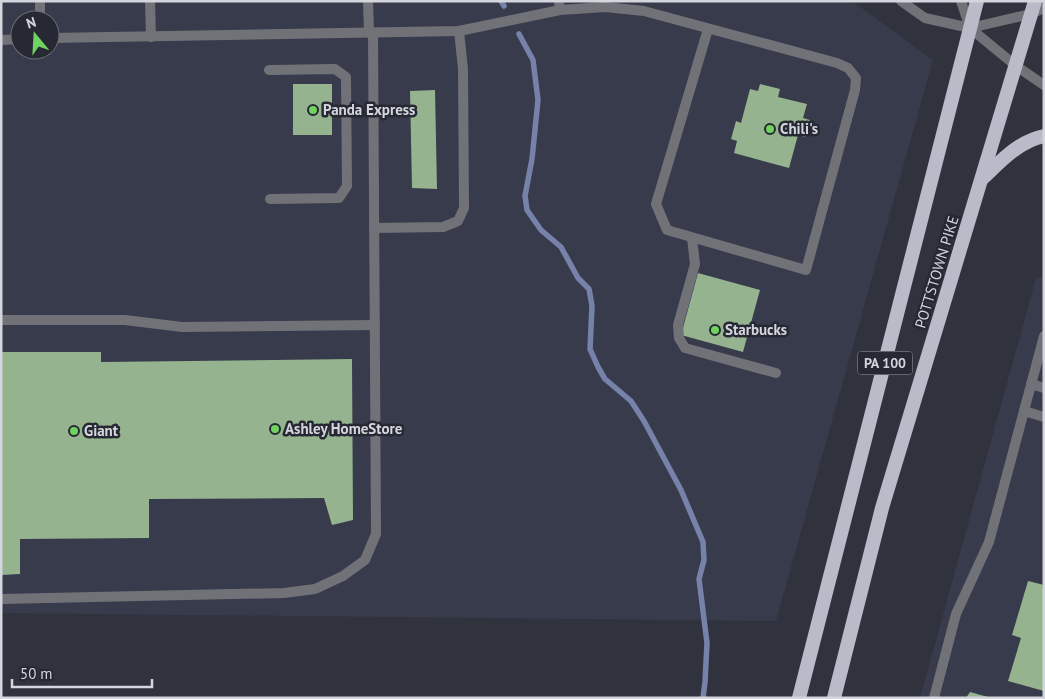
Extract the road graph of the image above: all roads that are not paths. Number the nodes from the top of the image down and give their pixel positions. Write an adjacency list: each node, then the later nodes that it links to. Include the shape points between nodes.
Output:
1 (150, 1): 12 (street)
2 (368, 1): 11 (street)
3 (901, 1): 8 (street, via 925,18)
4 (960, 1): 8 (street)
5 (977, 1): 8 (highway, POTTSTOWN PIKE / PA 100)
6 (560, 6): 9 (street, via 644,11); 10 (street)
7 (1037, 8): 8 (street); 14 (highway, POTTSTOWN PIKE / PA 100)
8 (970, 28): 14 (street); 31 (highway, POTTSTOWN PIKE / PA 100)
9 (708, 29): 21 (street, via 656,204 667,230); 21 (street, via 837,63 848,68 856,78 856,90 806,270)
10 (459, 31): 11 (street); 20 (street, via 463,69 464,208 458,221 443,226)
11 (371, 33): 12 (street); 20 (street)
12 (151, 37): 13 (street)
13 (60, 38)
14 (1016, 66): 16 (street); 18 (highway, POTTSTOWN PIKE / PA 100)
15 (269, 70): 19 (street, via 335,69 346,77 347,186 339,198)
16 (1044, 85)
17 (1044, 136): 18 (highway, via 1022,144)
18 (982, 178): 32 (highway, POTTSTOWN PIKE / PA 100, via 882,508)
19 (270, 199)
20 (374, 228): 23 (street)
21 (692, 238): 25 (street, via 695,264 678,325 679,338 686,348)
22 (1, 320): 23 (street, via 125,320 182,327)
23 (375, 324): 30 (street, via 376,534 365,560 343,576 315,589 284,593)
24 (1044, 336): 26 (street)
25 (776, 373)
26 (1031, 384): 27 (street); 28 (street)
27 (1044, 388)
28 (1024, 411): 29 (street); 33 (street, via 989,542 956,614)
29 (1044, 417)
30 (1, 599)
31 (799, 698)
32 (834, 698)
33 (934, 698)

